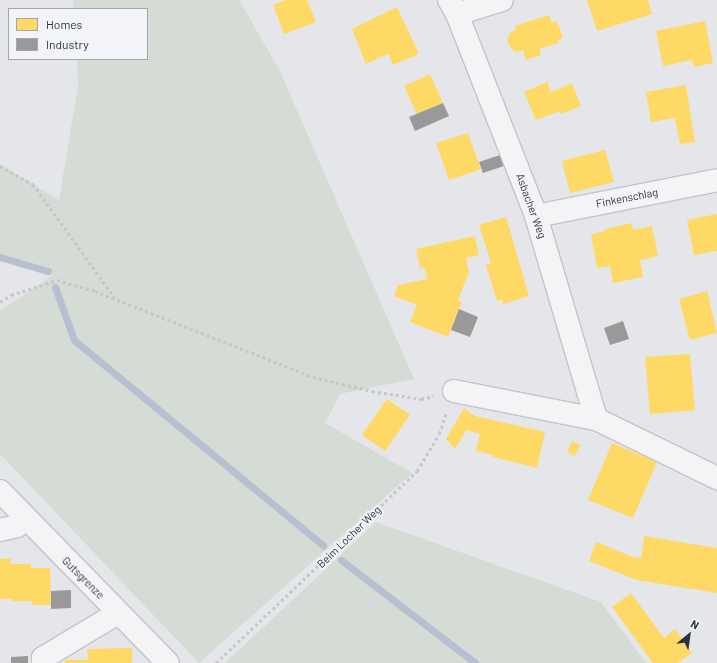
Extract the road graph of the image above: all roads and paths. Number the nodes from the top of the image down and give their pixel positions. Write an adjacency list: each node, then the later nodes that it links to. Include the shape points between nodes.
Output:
1 (502, 0): 2 (street)
2 (453, 7): 5 (street, Asbacher Weg)
3 (0, 166): 6 (path, via 33,184)
4 (717, 180): 5 (street, Finkenschlag)
5 (536, 216): 9 (street, Asbacher Weg)
6 (115, 298): 7 (path, via 57,280 11,295); 8 (path, via 313,377 372,391 422,399)
7 (0, 302)
8 (454, 392): 9 (street); 17 (path, Beim Locher Weg, via 439,434 417,472)
9 (596, 419): 10 (street)
10 (717, 478)
11 (0, 491): 12 (street, Gutsgrenze)
12 (25, 518): 13 (street, via 17,526); 14 (street, Gutsgrenze)
13 (0, 530)
14 (118, 613): 15 (street, via 43,658); 16 (street, Gutsgrenze)
15 (44, 663)
16 (168, 663)
17 (216, 663)

